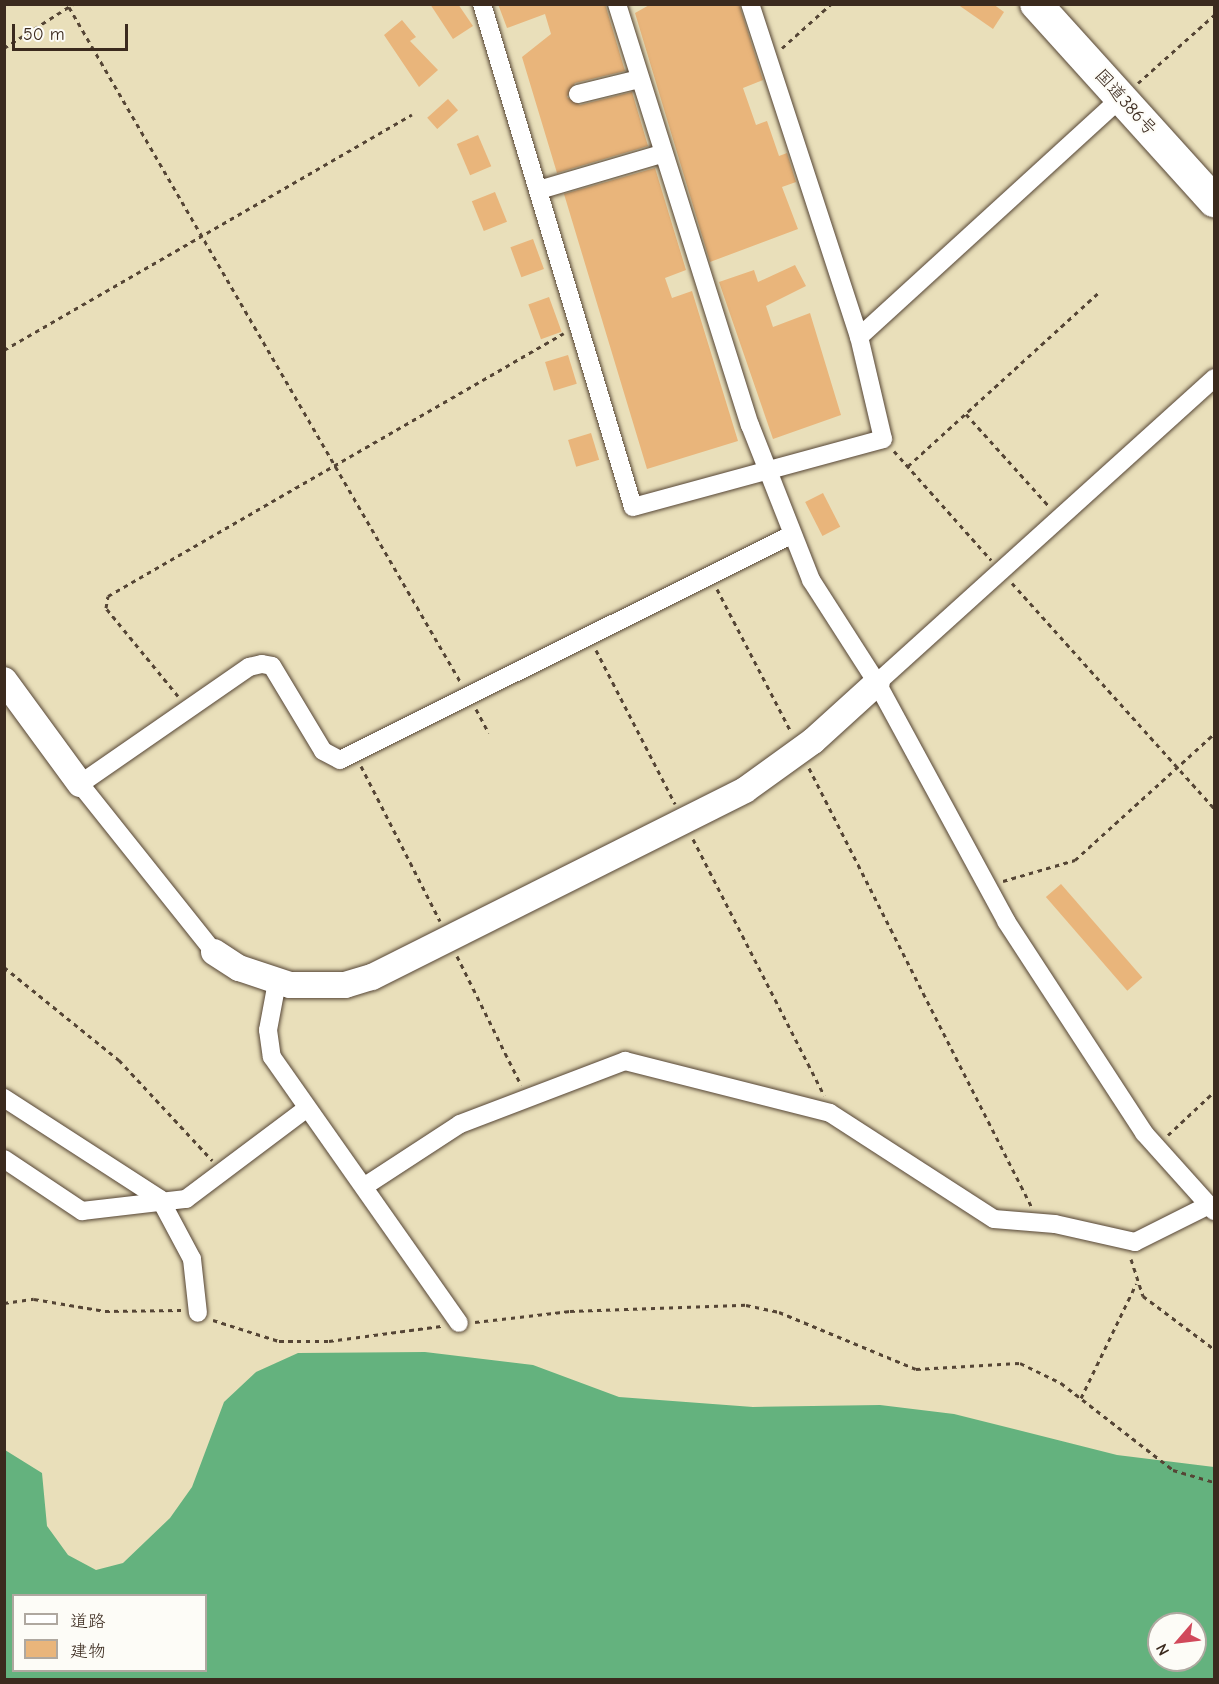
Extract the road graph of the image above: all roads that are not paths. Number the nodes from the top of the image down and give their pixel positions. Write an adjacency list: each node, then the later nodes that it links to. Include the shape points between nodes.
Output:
1 (482, 4): 9 (street)
2 (750, 4): 11 (street)
3 (1036, 4): 7 (highway, 国道386号)
4 (622, 6): 5 (street)
5 (639, 79): 6 (street); 8 (street)
6 (578, 94)
7 (1121, 98): 10 (highway, 国道386号); 11 (street)
8 (662, 154): 9 (street); 13 (street)
9 (539, 190): 13 (street, via 633,507)
10 (1215, 201)
11 (859, 337): 13 (street, via 883,438)
12 (1215, 378): 16 (street)
13 (767, 470): 14 (street)
14 (789, 536): 16 (street, via 811,580); 17 (street, via 467,693 340,760 323,751 272,666 249,667)
15 (4, 680): 17 (street)
16 (877, 683): 19 (street, via 800,750 685,823 372,977 320,987); 25 (street, via 987,887 1156,1147)
17 (80, 784): 18 (street)
18 (214, 952): 19 (street, via 239,968)
19 (278, 982): 21 (street, via 267,1046)
20 (4, 1098): 24 (street)
21 (307, 1108): 23 (street); 24 (street, via 186,1199)
22 (4, 1159): 24 (street, via 82,1211)
23 (365, 1186): 25 (street, via 446,1131 609,1063 645,1066 830,1113 994,1219 1127,1242); 27 (street)
24 (160, 1199): 26 (street, via 192,1259)
25 (1212, 1208)
26 (198, 1313)
27 (459, 1323)

